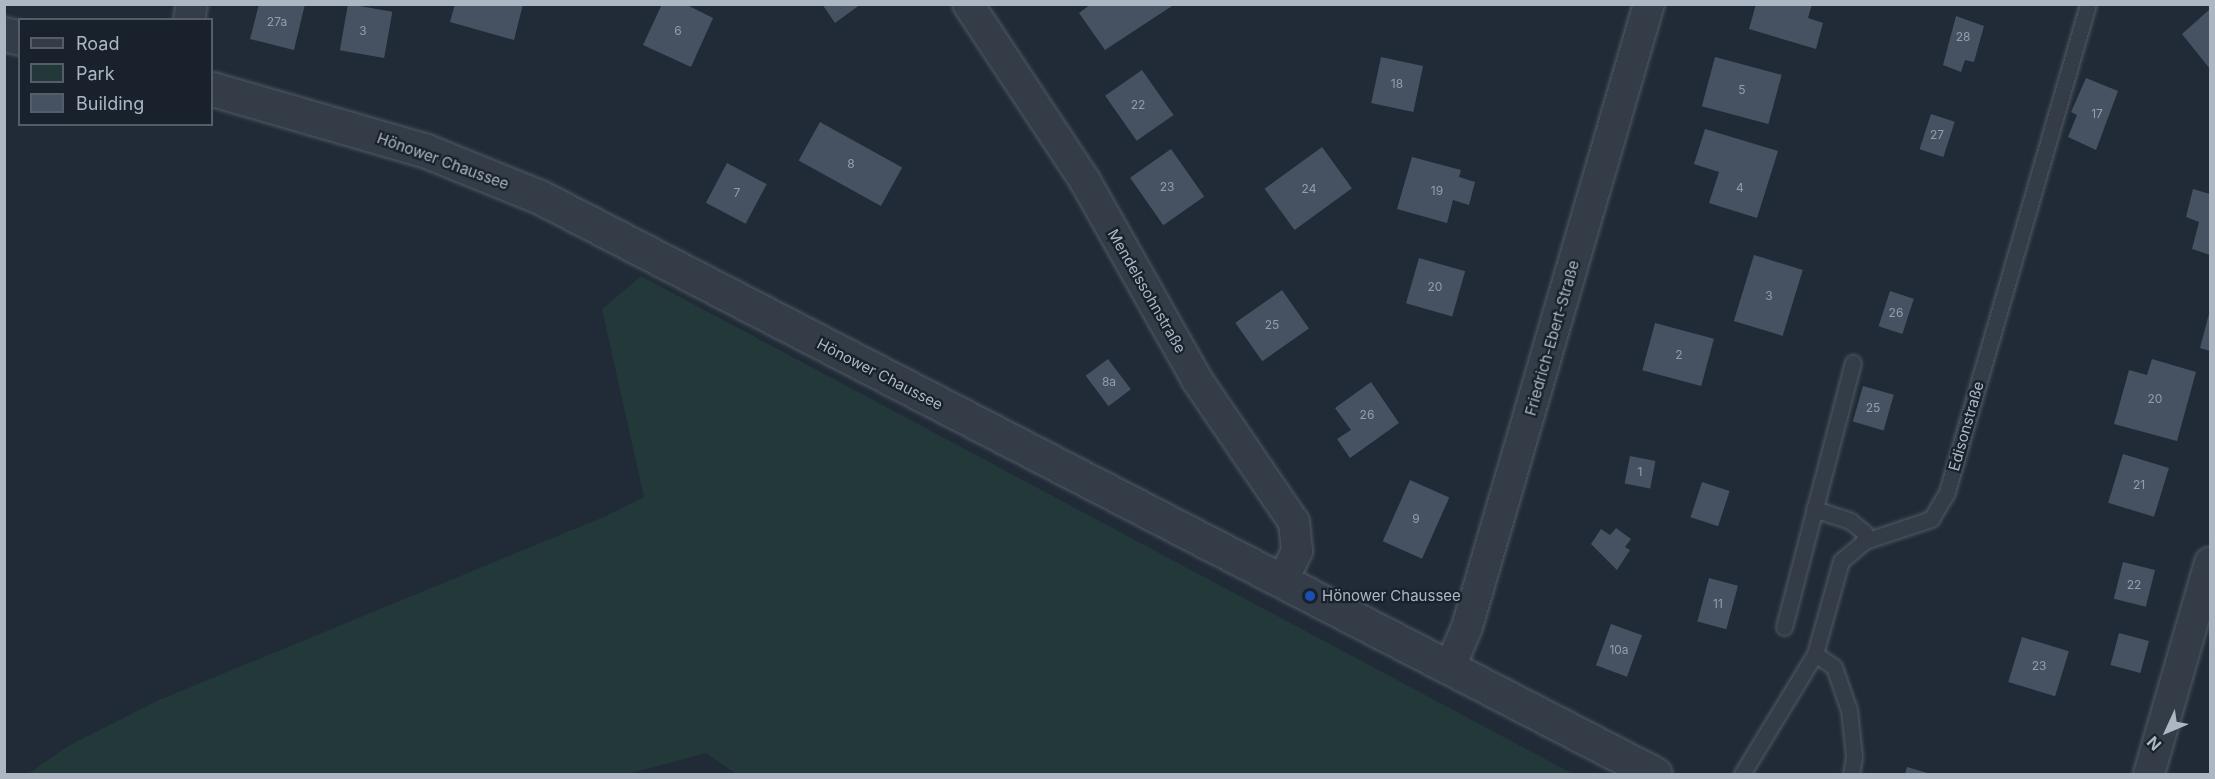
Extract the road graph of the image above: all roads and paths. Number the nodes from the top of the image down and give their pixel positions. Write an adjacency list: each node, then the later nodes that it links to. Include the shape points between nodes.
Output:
1 (968, 4): 9 (street, Mendelssohnstraße, via 1085,181 1197,380 1294,522 1297,551)
2 (1649, 4): 12 (street, Friedrich-Ebert-Straße, via 1467,627)
3 (2088, 4): 7 (lane, Edisonstraße, via 1947,492 1931,519)
4 (213, 89): 9 (street, Hönower Chaussee, via 424,150 540,197)
5 (1853, 363): 6 (lane)
6 (1814, 509): 7 (lane, via 1850,521 1864,532); 10 (lane)
7 (1865, 541): 11 (lane, Edisonstraße, via 1841,561)
8 (2211, 563): 16 (street)
9 (1282, 582): 12 (street, Hönower Chaussee)
10 (1784, 627)
11 (1815, 654): 14 (lane, Edisonstraße); 15 (lane, via 1834,667 1849,710 1854,757)
12 (1449, 669): 13 (street, Hönower Chaussee)
13 (1655, 774)
14 (1742, 774)
15 (1851, 774)
16 (2149, 774)

